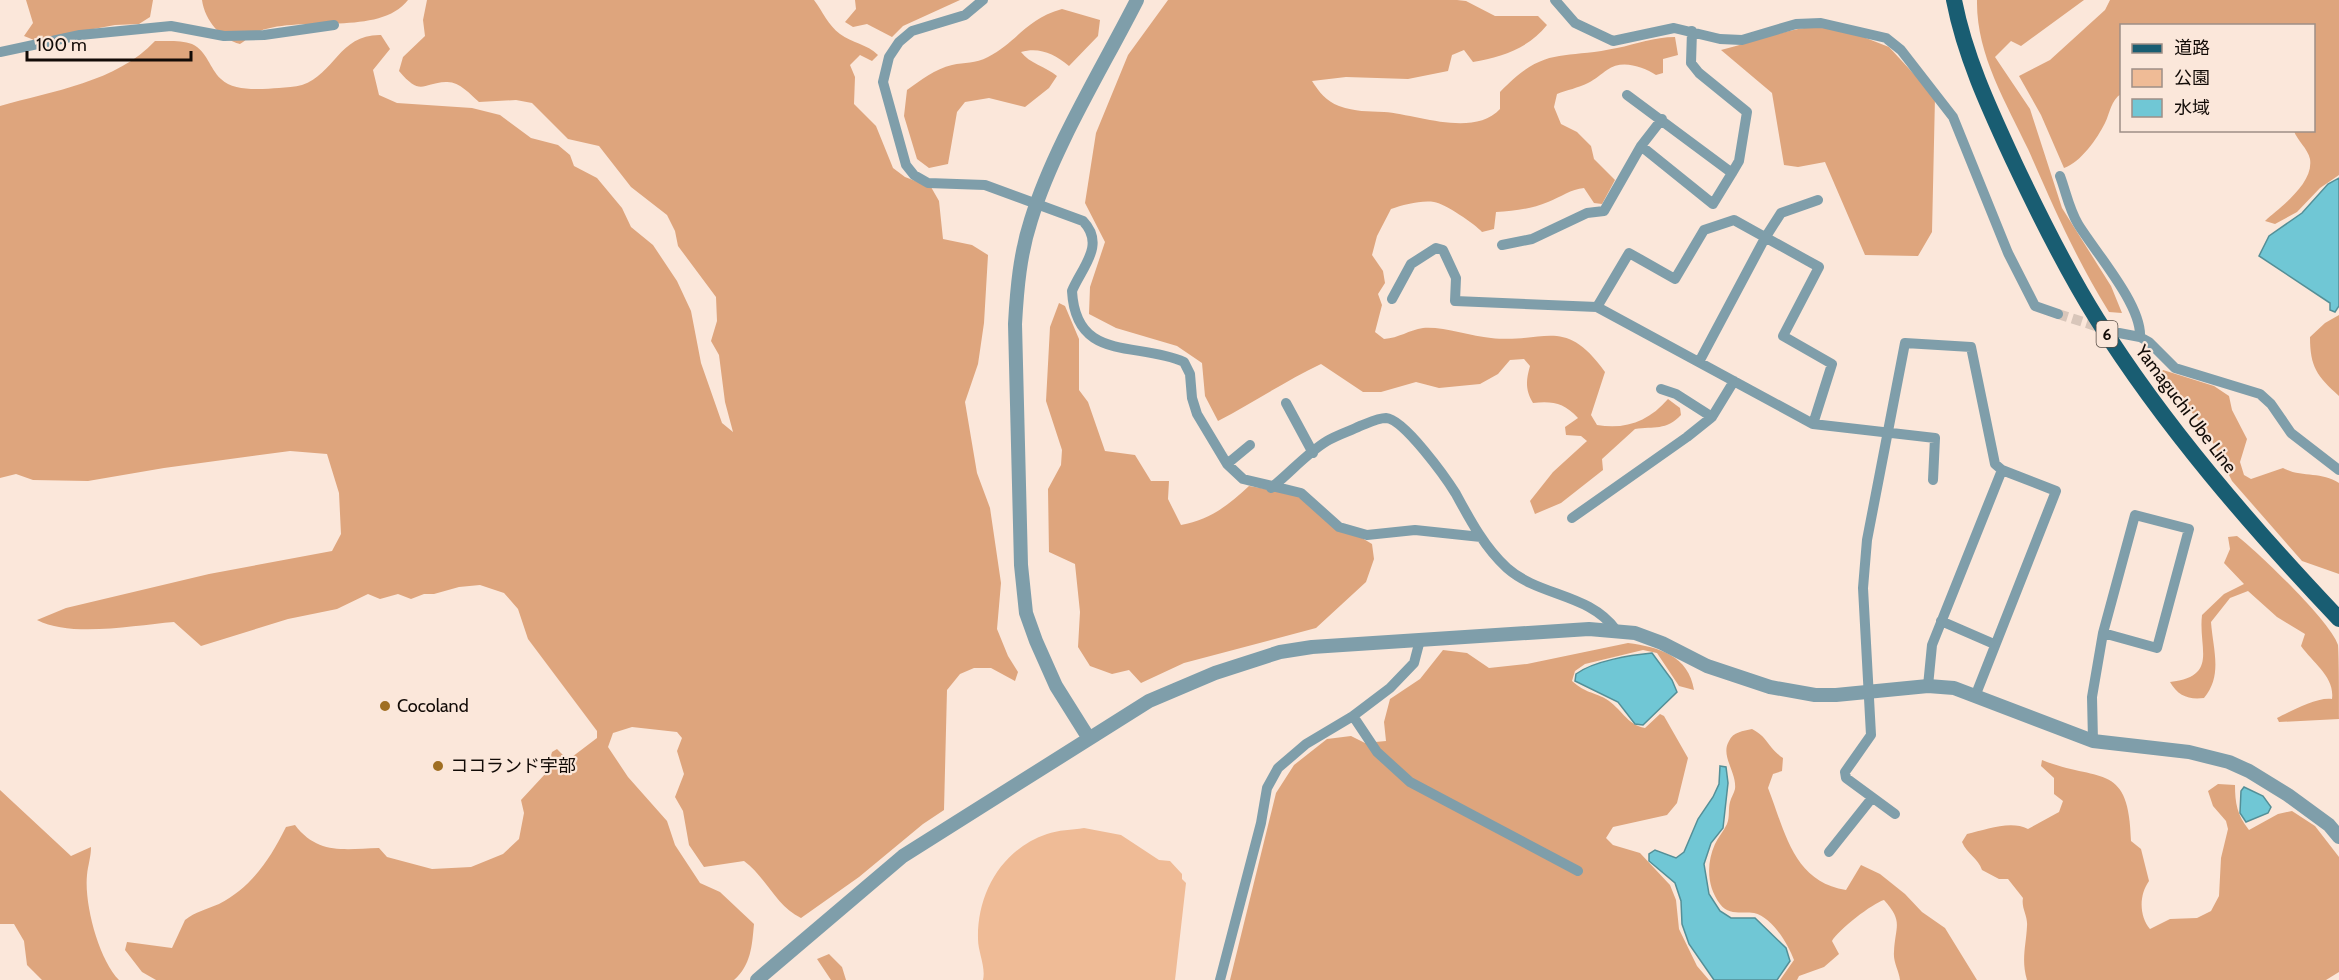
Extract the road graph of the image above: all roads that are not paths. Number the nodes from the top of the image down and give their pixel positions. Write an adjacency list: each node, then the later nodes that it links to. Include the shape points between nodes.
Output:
1 (983, 0): 30 (street, via 965,15 912,31 889,57 884,82 906,165 928,183 985,185 1083,220 1094,241 1089,261 1072,291 1078,321 1099,342 1184,362 1197,414)
2 (1137, 0): 47 (street, via 1038,201 1026,238 1017,301 1021,565 1026,613 1048,670)
3 (1555, 0): 6 (street, via 1575,23 1613,41 1674,28)
4 (1954, 0): 37 (main road, Yamaguchi Ube Line / 6, via 1968,52 2001,135 2043,224 2097,319 2181,437)
5 (334, 25): 7 (street, via 224,36 171,26 80,35)
6 (1692, 31): 11 (street, via 1691,63 1748,112 1739,161); 18 (street, via 1742,40 1796,24 1821,23 1886,38 1902,50 1953,117 2008,253 2035,306)
7 (0, 52)
8 (1627, 94): 9 (street)
9 (1662, 119): 10 (street); 11 (street)
10 (1641, 146): 11 (street, via 1713,204); 15 (street, via 1604,211 1587,213 1532,240)
11 (1732, 173)
12 (2060, 176): 20 (street, via 2078,224 2138,319)
13 (1818, 200): 14 (street, via 1781,213)
14 (1765, 238): 17 (street, via 1734,220 1704,230 1675,279 1629,253); 21 (street); 26 (street, via 1819,267 1783,336 1832,364)
15 (1502, 245)
16 (1392, 299): 17 (street, via 1411,264 1436,248 1443,250 1456,278 1455,301)
17 (1597, 307): 21 (street)
18 (2058, 314)
19 (2119, 333): 20 (street)
20 (2140, 337): 32 (street, via 2175,368 2260,394 2291,433)
21 (1699, 362): 22 (street)
22 (1734, 381): 25 (street); 26 (street)
23 (1661, 389): 25 (street)
24 (1286, 403): 29 (street)
25 (1712, 417): 35 (street)
26 (1813, 424): 27 (street)
27 (1886, 433): 31 (street, via 1905,343 1971,347 1995,464); 33 (street, via 1935,438); 44 (street, via 1867,540 1863,588)
28 (1250, 445): 30 (street)
29 (1313, 453): 34 (street); 36 (street, via 1327,441 1373,421 1387,418 1397,422 1454,491)
30 (1227, 464): 34 (street, via 1243,479)
31 (2002, 470): 38 (street); 42 (street, via 2056,491)
32 (2339, 470)
33 (1933, 480)
34 (1271, 488): 36 (street, via 1301,493 1339,527 1367,536 1414,530)
35 (1572, 518)
36 (1480, 537): 39 (street, via 1506,568 1525,582 1590,607)
37 (2339, 619)
38 (1941, 621): 42 (street); 43 (street, via 1932,645)
39 (1616, 630): 41 (street); 44 (street, via 1644,636 1729,675 1770,687 1815,695)
40 (2103, 633): 40 (street, via 2135,515 2189,529 2157,648); 48 (street, via 2092,697)
41 (1420, 640): 46 (street, via 1414,663 1390,688); 47 (street, via 1280,652 1182,685)
42 (1994, 644): 45 (street)
43 (1928, 686): 44 (street); 45 (street)
44 (1868, 694): 49 (street, via 1871,735 1845,772 1846,778)
45 (1976, 694): 48 (street)
46 (1353, 716): 53 (street, via 1377,752 1410,782); 55 (street, via 1289,756 1267,788)
47 (1088, 737): 54 (street, via 903,856)
48 (2093, 741): 51 (street, via 2189,752 2229,762 2288,795)
49 (1872, 798): 50 (street); 52 (street)
50 (1895, 814)
51 (2339, 837)
52 (1829, 852)
53 (1578, 871)
54 (757, 980)
55 (1220, 980)

